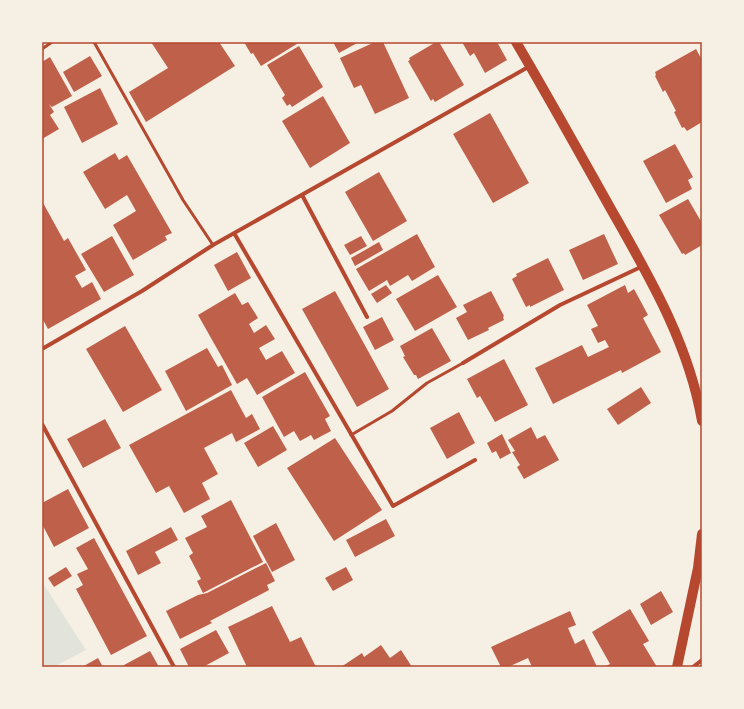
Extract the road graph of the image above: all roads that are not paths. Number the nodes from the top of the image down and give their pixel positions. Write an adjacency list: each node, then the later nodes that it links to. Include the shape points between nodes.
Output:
1 (52, 42): 4 (lane)
2 (94, 42): 8 (lane, via 183,200)
3 (516, 42): 5 (main road)
4 (42, 49)
5 (530, 66): 6 (street); 9 (main road)
6 (302, 195): 7 (street); 10 (street)
7 (234, 233): 8 (street); 16 (street)
8 (213, 246): 11 (street)
9 (643, 266): 12 (street, via 560,305); 13 (main road, via 664,305 685,355)
10 (367, 317)
11 (42, 349)
12 (463, 363): 16 (lane, via 427,383 392,411)
13 (702, 421)
14 (42, 424): 15 (street)
15 (46, 433): 17 (street); 21 (street)
16 (351, 434): 18 (street, via 393,506)
17 (42, 436)
18 (475, 460)
19 (702, 534): 22 (main road, via 698,568)
20 (702, 660): 23 (street)
21 (174, 667)
22 (677, 667)
23 (693, 667)

